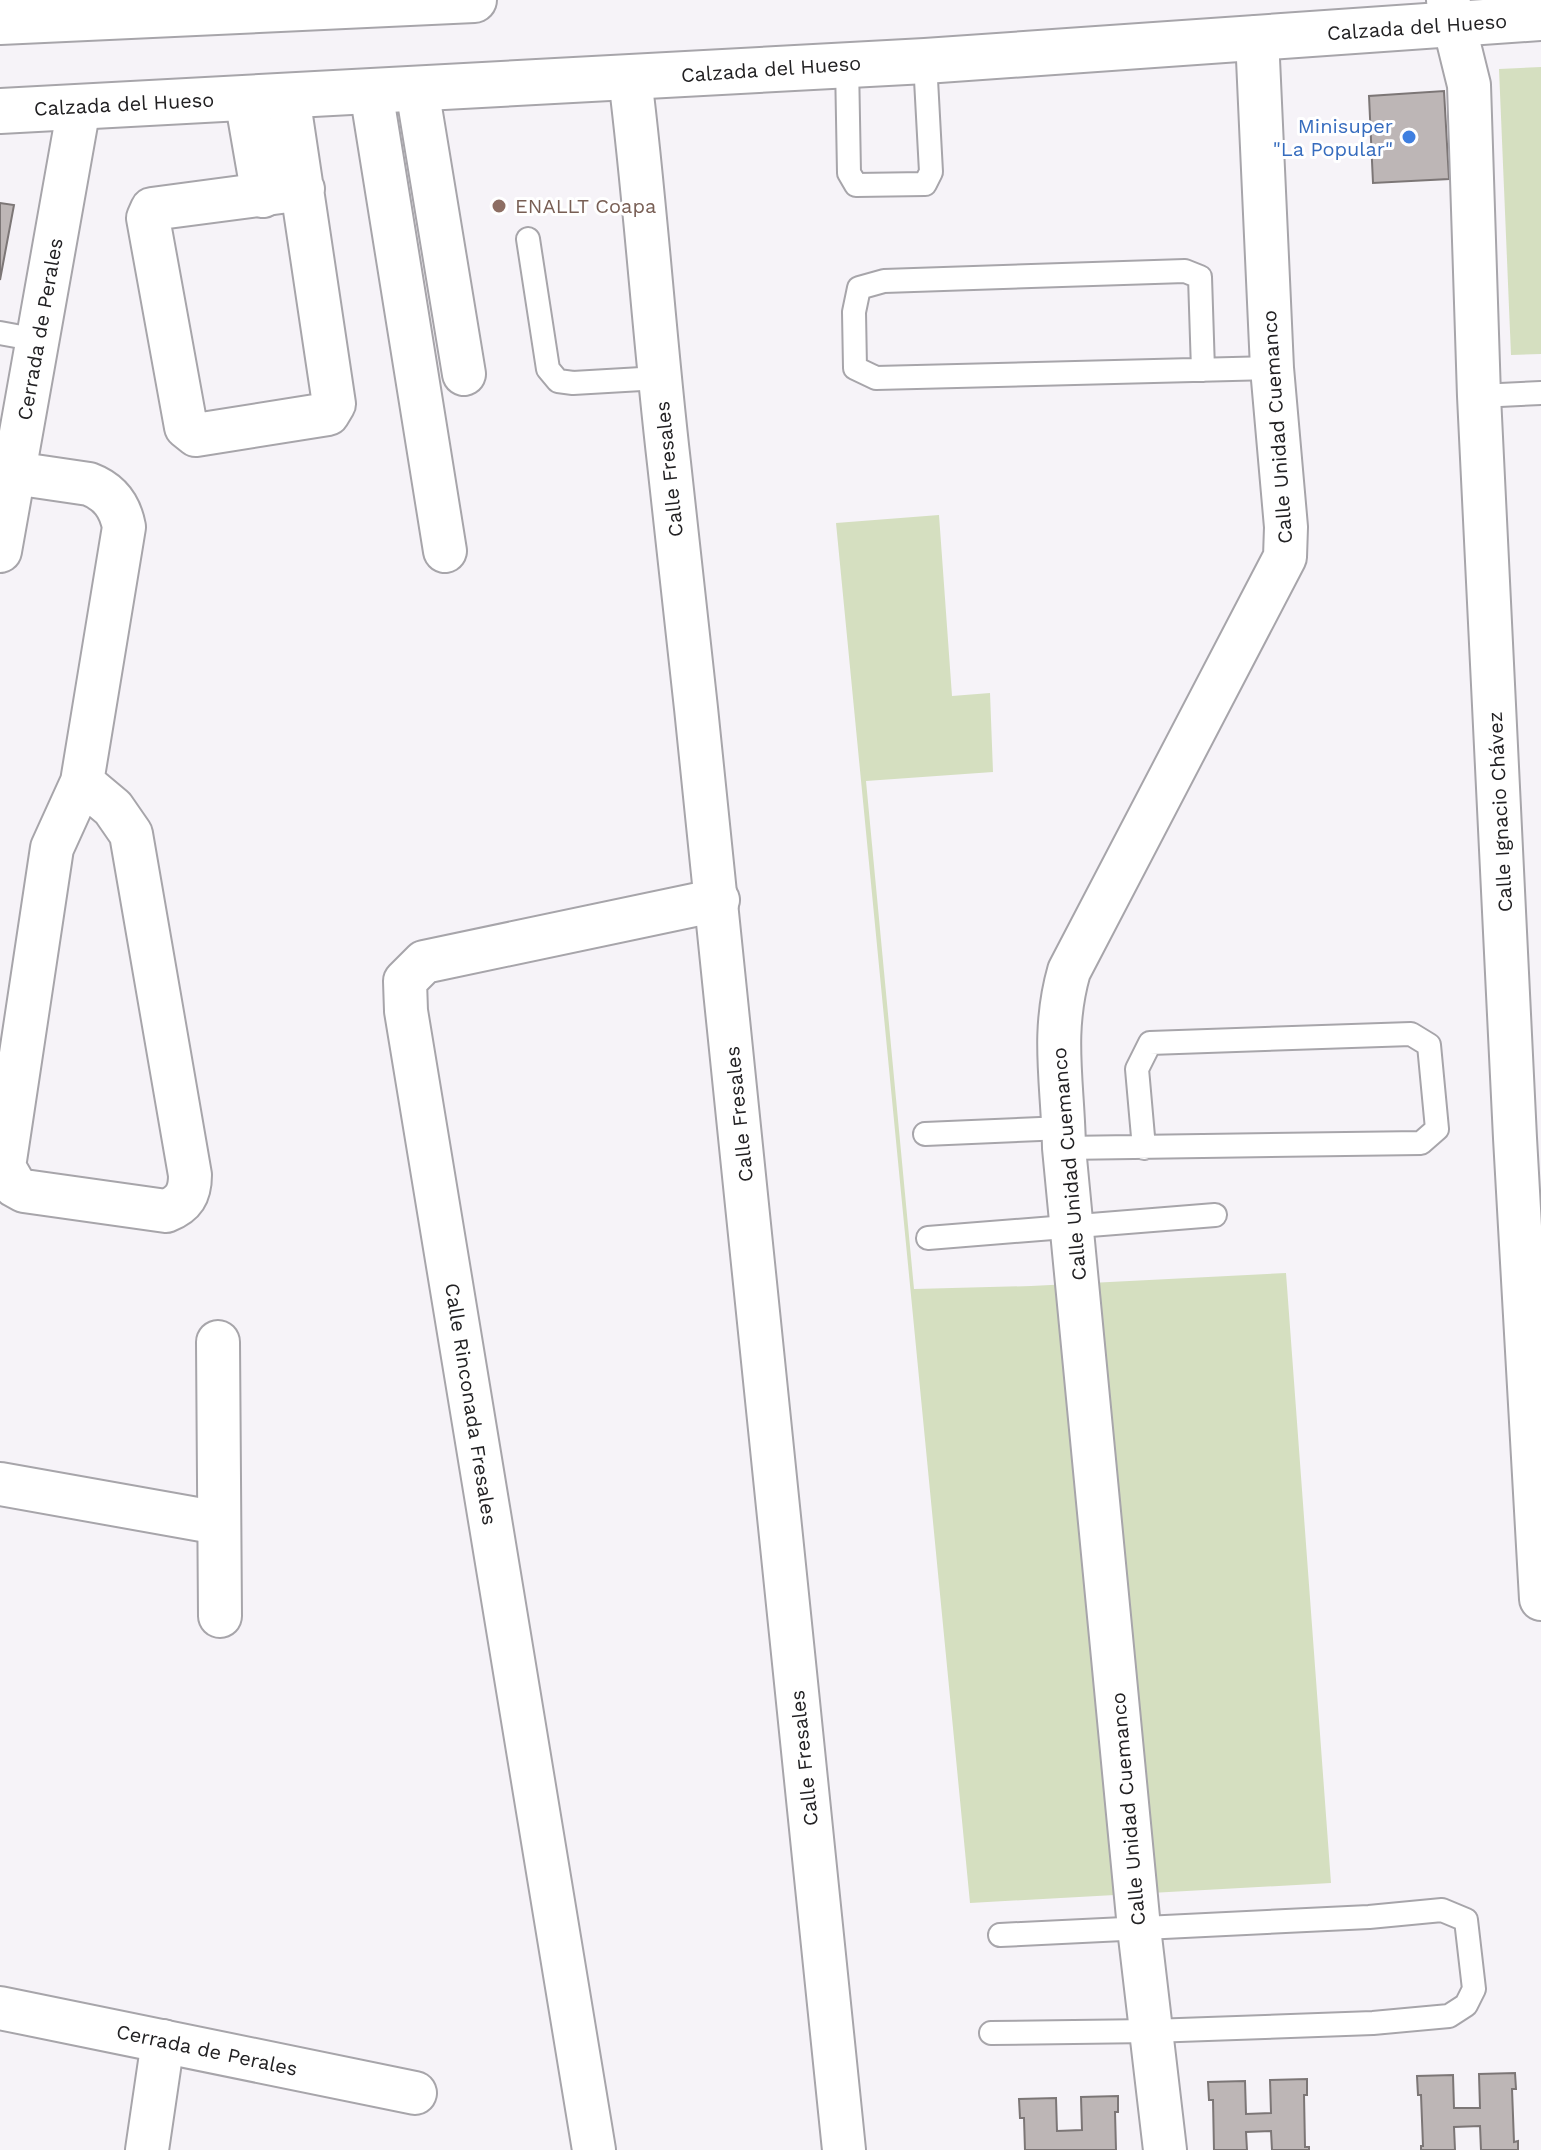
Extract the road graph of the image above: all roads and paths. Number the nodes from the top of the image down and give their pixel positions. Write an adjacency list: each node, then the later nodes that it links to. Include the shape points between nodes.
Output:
1 (474, 0): 2 (main road)
2 (240, 6): 4 (main road)
3 (1451, 13): 5 (main road, Calzada del Hueso); 6 (main road, Calzada del Hueso); 23 (street, Calle Ignacio Chávez, via 1469,85)
4 (10, 14)
5 (1541, 18)
6 (1257, 37): 7 (main road, Calzada del Hueso); 18 (street, Calle Unidad Cuemanco)
7 (925, 61): 8 (main road, Calzada del Hueso); 8 (lane, via 931,172 925,184 856,185 849,173)
8 (847, 64): 9 (main road, Calzada del Hueso)
9 (630, 78): 10 (main road, Calzada del Hueso); 21 (street, Calle Fresales)
10 (417, 89): 11 (main road, Calzada del Hueso); 20 (street)
11 (371, 91): 12 (main road, Calzada del Hueso); 26 (street)
12 (267, 97): 13 (main road, Calzada del Hueso); 15 (street)
13 (79, 107): 14 (main road, Calzada del Hueso); 17 (street, Cerrada de Perales)
14 (0, 111)
15 (283, 192): 15 (street, via 152,209 148,218 186,427 196,435 328,414 334,404)
16 (528, 239): 21 (lane, via 548,369 558,381)
17 (19, 337): 24 (street, Cerrada de Perales)
18 (1272, 368): 19 (lane); 30 (street, Calle Unidad Cuemanco, via 1285,557 1069,971 1057,1036)
19 (1203, 370): 19 (lane, via 876,378 855,368 854,312 859,288 884,281 1185,271 1200,277)
20 (464, 374)
21 (659, 378): 28 (street, Calle Fresales)
22 (1541, 393): 23 (lane)
23 (1479, 396): 31 (street, Calle Ignacio Chávez)
24 (14, 473): 25 (street, Cerrada de Perales); 27 (street, via 89,484 118,506 122,516)
25 (0, 551)
26 (445, 551)
27 (82, 782): 27 (street, via 52,848 4,1167 24,1191 166,1211 186,1199 190,1175 131,834 113,808)
28 (718, 900): 50 (street, Calle Rinconada Fresales, via 424,962 405,981); 51 (street, Calle Fresales)
29 (925, 1134): 30 (lane)
30 (1064, 1138): 32 (lane); 34 (street, Calle Unidad Cuemanco)
31 (1528, 1138): 39 (street, Calle Ignacio Chávez)
32 (1144, 1148): 32 (lane, via 1421,1143 1437,1129 1429,1045 1411,1034 1150,1043 1137,1069)
33 (1215, 1215): 34 (lane)
34 (1074, 1226): 35 (lane); 42 (street, Calle Unidad Cuemanco)
35 (928, 1238)
36 (218, 1342): 38 (street)
37 (0, 1484): 38 (street)
38 (219, 1523): 41 (street)
39 (1540, 1538): 40 (street, Calle Ignacio Chávez)
40 (1541, 1599)
41 (220, 1616)
42 (1139, 1928): 43 (lane); 45 (street, Calle Unidad Cuemanco); 45 (lane, via 1442,1910 1466,1920 1474,1989 1466,2005 1449,2016)
43 (1000, 1935)
44 (0, 2008): 47 (street, Cerrada de Perales)
45 (1151, 2031): 46 (lane); 52 (street, Calle Unidad Cuemanco)
46 (991, 2033)
47 (163, 2041): 48 (street, Cerrada de Perales); 49 (street)
48 (415, 2093)
49 (147, 2150)
50 (594, 2150)
51 (844, 2150)
52 (1165, 2150)

